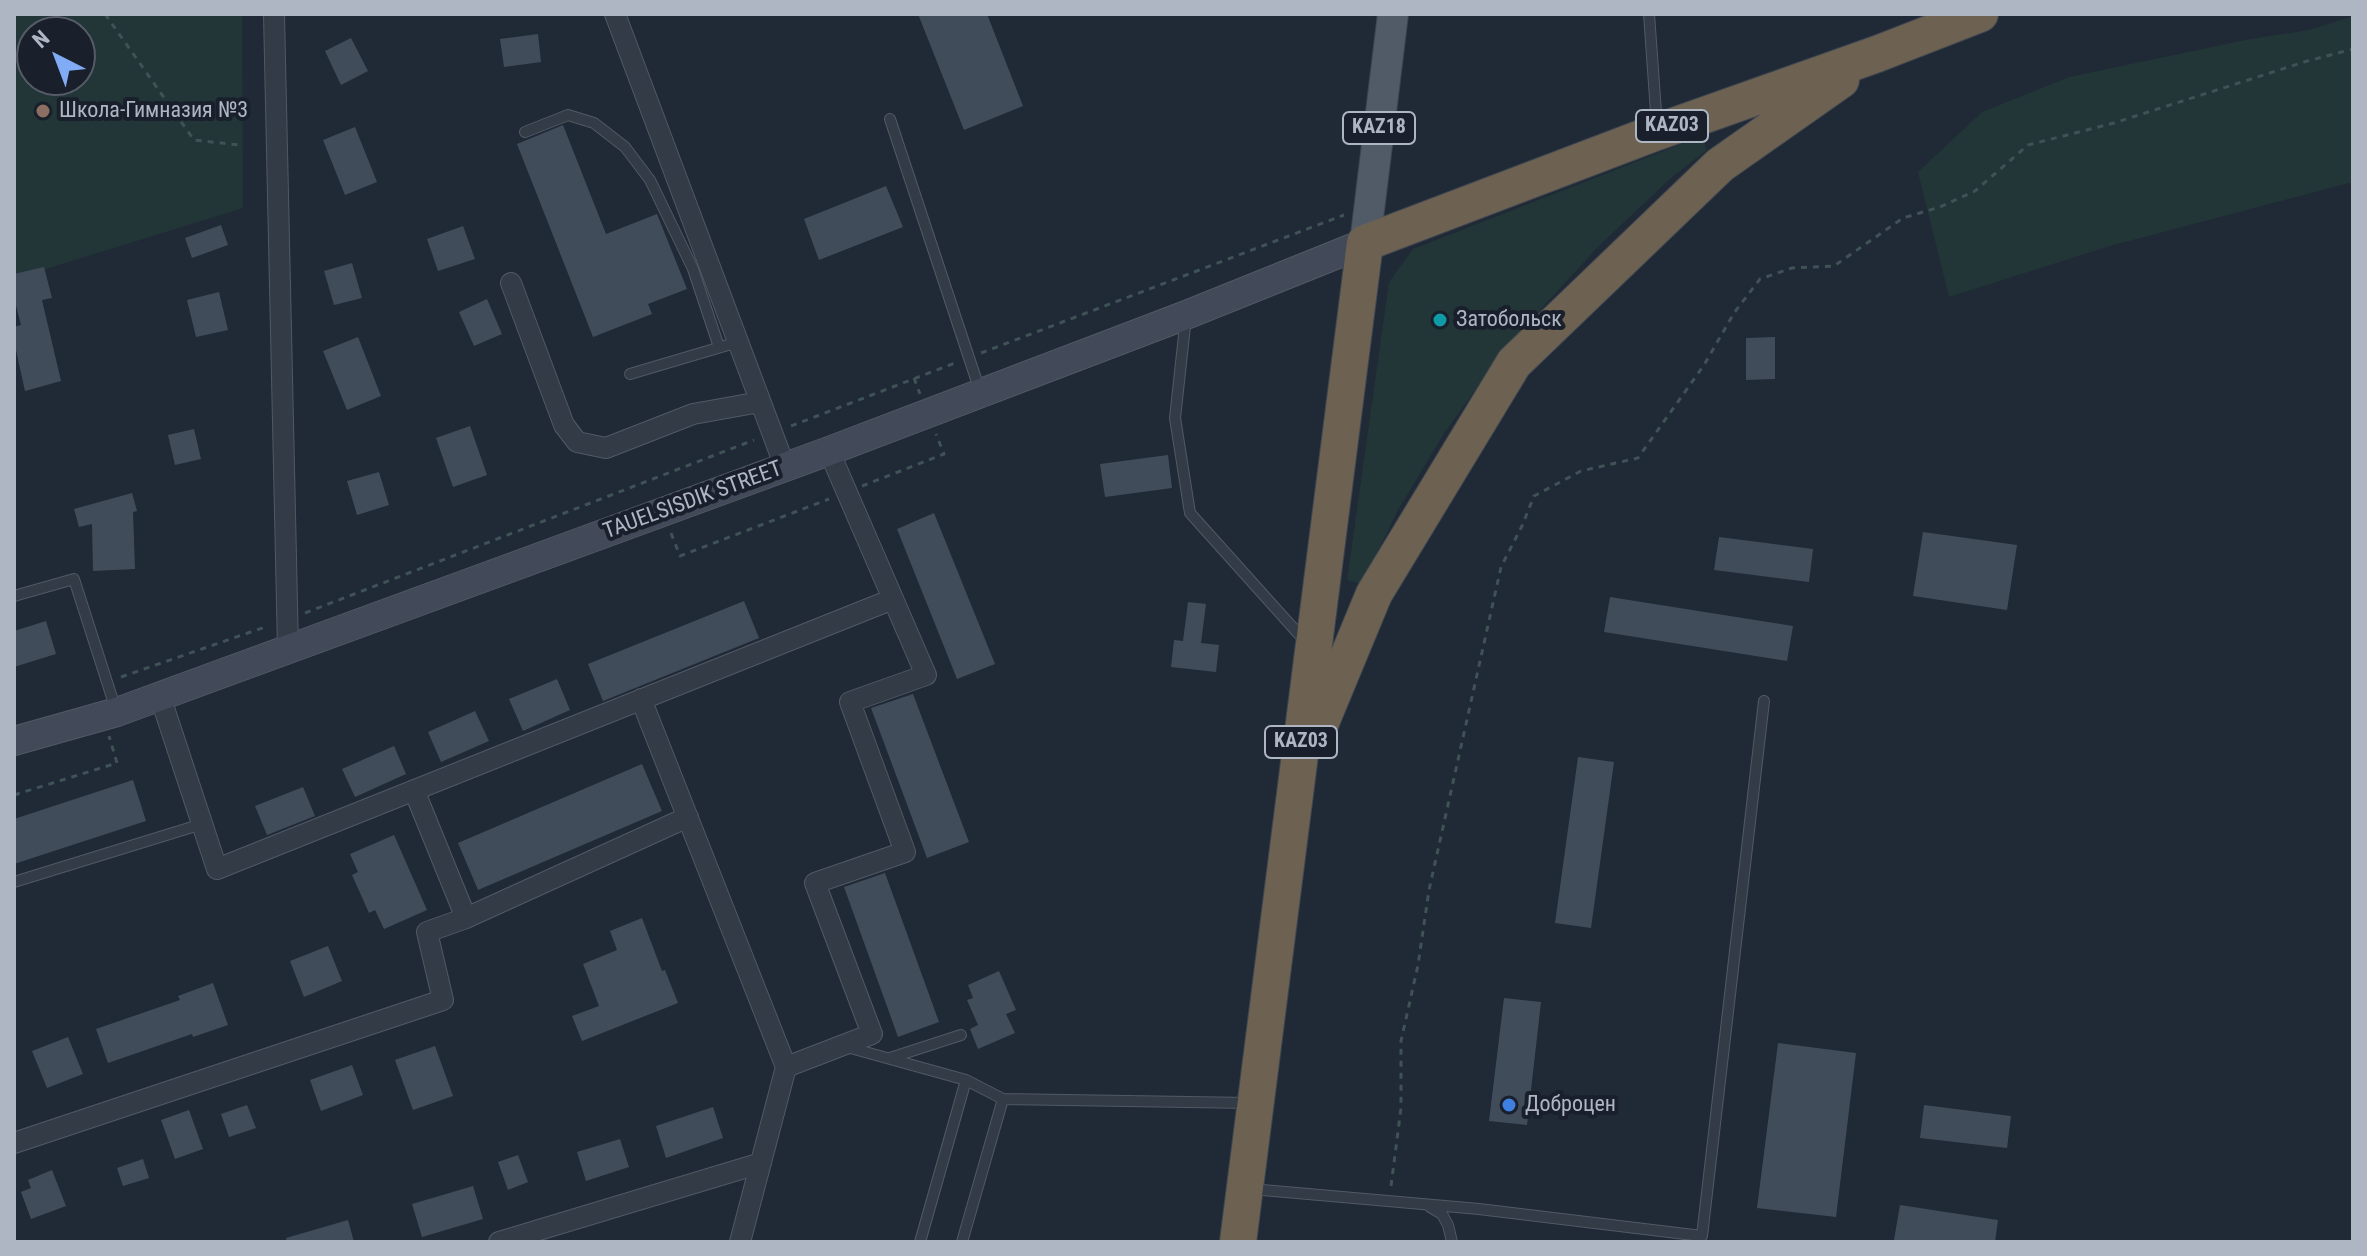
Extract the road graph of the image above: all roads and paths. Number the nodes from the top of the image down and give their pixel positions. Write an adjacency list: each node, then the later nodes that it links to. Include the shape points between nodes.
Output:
1 (105, 14): 12 (path, via 194,140)
2 (274, 14): 31 (street)
3 (615, 14): 16 (street)
4 (1393, 14): 13 (main road, KAZ18)
5 (1649, 14): 11 (lane)
6 (1980, 14): 8 (highway, KАZ03)
7 (2353, 49): 57 (path, via 2028,145 1975,191 1903,218 1834,266 1792,268 1760,279 1638,458 1581,471 1534,496 1501,567 1429,890 1401,1041 1401,1108)
8 (1877, 54): 11 (highway, KАZ03); 40 (highway, KАZ03, via 1720,165 1514,363 1374,594)
9 (890, 119): 17 (lane)
10 (525, 132): 16 (lane, via 568,115 594,123 625,147 650,180)
11 (1657, 132): 13 (highway, KАZ03)
12 (239, 145)
13 (1355, 229): 15 (street, TAUELSISDIK STREET); 17 (path); 33 (highway, KАZ03)
14 (511, 283): 21 (street, via 564,425 577,442 606,448 693,414)
15 (1186, 315): 20 (street, TAUELSISDIK STREET); 33 (lane, via 1175,418 1190,513)
16 (729, 344): 18 (lane); 21 (street)
17 (969, 357): 19 (path); 20 (lane)
18 (630, 374)
19 (914, 378): 22 (path); 23 (path)
20 (981, 393): 22 (street, TAUELSISDIK STREET)
21 (760, 402): 23 (street)
22 (927, 414): 24 (street, TAUELSISDIK STREET); 27 (path, via 944,454)
23 (772, 433): 25 (street); 26 (path)
24 (829, 451): 25 (street, TAUELSISDIK STREET); 27 (street)
25 (785, 467): 28 (street, TAUELSISDIK STREET)
26 (651, 480): 28 (path); 31 (path)
27 (847, 492): 28 (path, via 680,556); 30 (street)
28 (663, 512): 32 (street, TAUELSISDIK STREET)
29 (14, 596): 34 (lane, via 74,579)
30 (893, 599): 36 (street); 48 (street, via 926,675 850,702 905,852 815,883 872,1034)
31 (287, 620): 32 (street); 34 (path)
32 (288, 649): 35 (street, TAUELSISDIK STREET)
33 (1314, 650): 40 (highway, KАZ03)
34 (107, 682): 38 (lane)
35 (160, 696): 38 (street, TAUELSISDIK STREET); 44 (street)
36 (641, 699): 41 (street); 43 (street)
37 (1764, 701): 58 (lane, via 1702,1236)
38 (109, 714): 39 (street, TAUELSISDIK STREET); 42 (path, via 117,763)
39 (14, 741)
40 (1296, 785): 53 (highway, KАZ03)
41 (414, 790): 44 (street, via 217,869); 46 (street)
42 (14, 795)
43 (688, 817): 46 (street); 50 (street)
44 (202, 824): 45 (lane)
45 (14, 882)
46 (466, 918): 54 (street, via 427,932 443,1000)
47 (961, 1035): 49 (lane)
48 (841, 1046): 49 (lane); 50 (street)
49 (888, 1059): 51 (lane)
50 (786, 1067): 55 (street)
51 (966, 1080): 52 (lane); 61 (lane)
52 (1003, 1099): 53 (lane); 62 (lane)
53 (1255, 1103): 56 (highway, KАZ03)
54 (16, 1137)
55 (761, 1163): 59 (street); 60 (street)
56 (1245, 1189): 57 (lane); 63 (highway, KАZ03)
57 (1387, 1201): 58 (lane)
58 (1425, 1204): 64 (lane, via 1442,1214)
59 (499, 1242)
60 (740, 1242)
61 (920, 1242)
62 (962, 1242)
63 (1238, 1242)
64 (1452, 1242)

